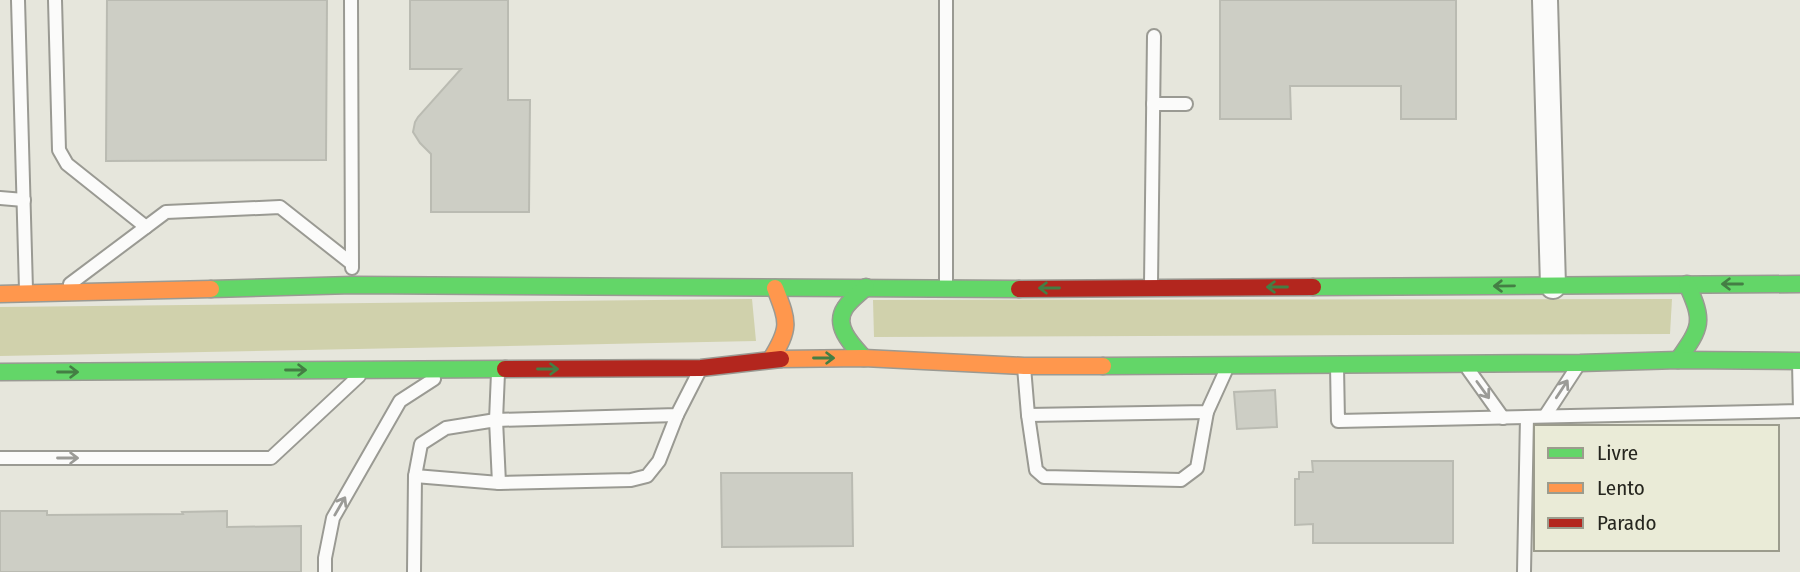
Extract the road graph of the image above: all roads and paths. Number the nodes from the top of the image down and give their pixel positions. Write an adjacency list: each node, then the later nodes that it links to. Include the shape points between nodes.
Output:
1 (18, 0): 10 (lane)
2 (55, 0): 11 (lane, via 59,150 67,164)
3 (351, 0): 12 (lane)
4 (946, 0): 20 (lane)
5 (1545, 0): 16 (street)
6 (1154, 36): 7 (lane)
7 (1153, 103): 8 (lane); 19 (lane)
8 (1186, 104)
9 (0, 198): 10 (lane)
10 (24, 200): 23 (lane)
11 (146, 227): 12 (lane, via 166,212 280,207); 21 (lane)
12 (351, 263): 15 (lane)
13 (1687, 284): 14 (street, one-way to 13); 16 (street); 26 (street, via 1699,310 1700,325)
14 (1800, 284)
15 (353, 285): 18 (street); 21 (street)
16 (1553, 286): 19 (street, one-way to 19)
17 (866, 287): 18 (street); 20 (street); 24 (street, via 844,310 842,326 848,342)
18 (775, 288): 25 (street, via 788,323)
19 (1151, 288): 20 (street, one-way to 20)
20 (946, 289)
21 (60, 292): 23 (street)
22 (0, 294): 23 (street)
23 (26, 294)
24 (864, 358): 25 (street, one-way to 24); 32 (street)
25 (771, 359): 33 (street)
26 (1678, 360): 27 (street); 29 (street)
27 (1800, 361): 41 (lane, via 1800,411)
28 (1463, 363): 29 (street); 30 (street); 43 (lane, one-way to 43)
29 (1580, 363): 41 (lane, one-way to 29)
30 (1337, 364): 31 (street); 43 (lane, via 1338,421)
31 (1228, 365): 32 (street); 38 (lane)
32 (1024, 366): 40 (lane)
33 (701, 368): 35 (street, one-way to 33); 39 (lane)
34 (449, 369): 35 (street); 36 (street); 48 (lane, one-way to 34, via 334,518 400,401)
35 (499, 369): 44 (lane)
36 (366, 370): 37 (street, one-way to 36); 45 (lane, one-way to 36, via 271,458)
37 (0, 372)
38 (1207, 412): 40 (lane); 40 (lane, via 1196,468 1181,480 1044,477 1037,470)
39 (677, 415): 44 (lane); 47 (lane, via 659,461 647,476)
40 (1027, 415)
41 (1545, 416): 42 (lane)
42 (1527, 417): 43 (lane); 50 (lane)
43 (1503, 418)
44 (496, 420): 46 (lane, via 446,428 421,444); 47 (lane)
45 (0, 458)
46 (415, 476): 47 (lane); 49 (lane)
47 (499, 483)
48 (325, 572)
49 (414, 572)
50 (1524, 572)

